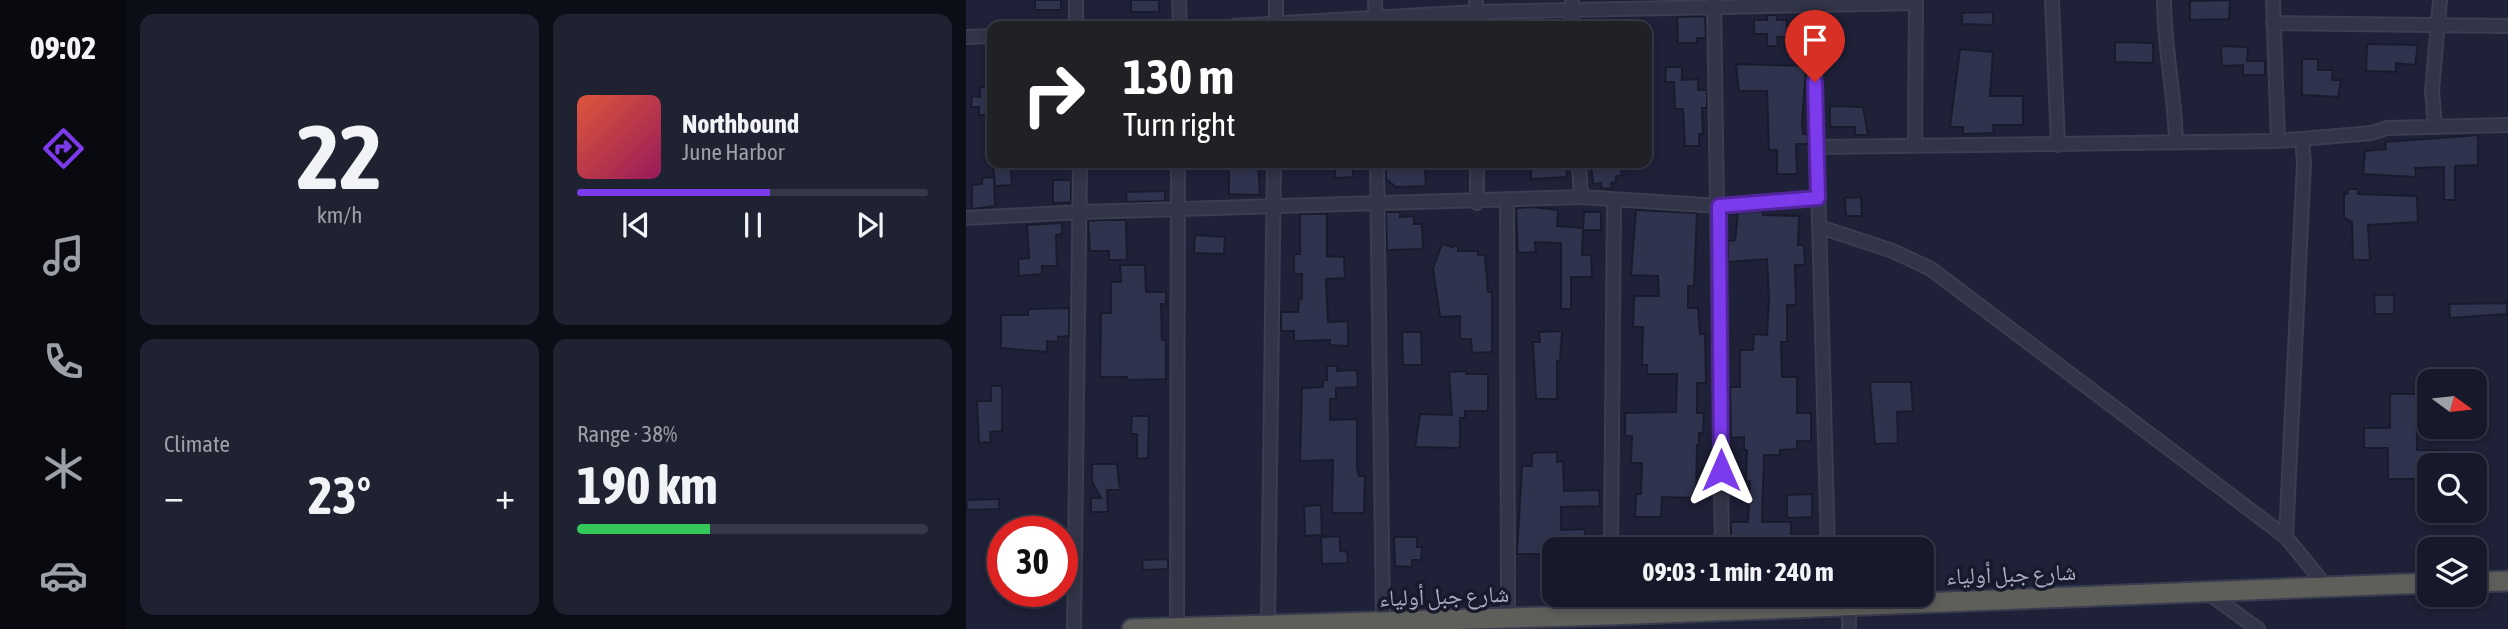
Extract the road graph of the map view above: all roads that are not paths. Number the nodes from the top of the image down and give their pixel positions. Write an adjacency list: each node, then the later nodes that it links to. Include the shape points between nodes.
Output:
1 (1076, 0): 14 (street)
2 (1179, 0): 15 (street)
3 (1276, 0): 16 (street)
4 (1375, 0): 17 (street)
5 (2052, 0): 30 (street)
6 (2164, 0): 28 (street)
7 (2273, 0): 19 (street)
8 (2440, 0): 20 (street)
9 (1916, 1): 10 (street); 29 (street)
10 (1813, 3): 12 (street); 31 (street)
11 (1572, 4): 12 (street); 13 (street)
12 (1714, 4): 44 (street)
13 (1476, 6): 18 (street)
14 (1076, 21)
15 (1180, 21)
16 (1276, 21)
17 (1376, 21)
18 (1382, 21)
19 (2273, 23): 20 (street); 27 (street)
20 (2439, 26): 21 (street); 24 (street, via 2432,91)
21 (2508, 26)
22 (987, 36): 23 (street)
23 (966, 37)
24 (2435, 125): 25 (street); 26 (street)
25 (2508, 125)
26 (2302, 139): 27 (street); 53 (street)
27 (2278, 141): 28 (street)
28 (2176, 142): 30 (street)
29 (1915, 144): 30 (street); 31 (street)
30 (2058, 145)
31 (1818, 147): 39 (street)
32 (1080, 168): 47 (street)
33 (1178, 168): 46 (street)
34 (1274, 168): 45 (street)
35 (1377, 168): 43 (street)
36 (1477, 168): 42 (street)
37 (1580, 168): 38 (street)
38 (1581, 197): 40 (street); 41 (street)
39 (1818, 198): 44 (street); 49 (street)
40 (1507, 199): 42 (street); 62 (street)
41 (1614, 200): 44 (street); 50 (street)
42 (1477, 202): 43 (street)
43 (1377, 204): 45 (street); 63 (street)
44 (1719, 206): 51 (street)
45 (1273, 207): 46 (street); 64 (street)
46 (1178, 211): 47 (street); 65 (street)
47 (1082, 212): 48 (street); 66 (street)
48 (966, 218)
49 (1820, 227): 52 (street); 53 (street, via 1931,269)
50 (1611, 537)
51 (1721, 537)
52 (1828, 537)
53 (2286, 537): 57 (street)
54 (2508, 581): 55 (highway)
55 (2487, 582)
56 (2417, 583): 57 (highway, شارع جبل أولياء)
57 (2325, 585): 58 (highway, شارع جبل أولياء)
58 (2208, 593): 59 (highway, شارع جبل أولياء); 69 (street)
59 (1934, 599)
60 (1595, 607): 62 (highway, شارع جبل أولياء)
61 (1839, 607): 68 (street)
62 (1508, 618): 63 (highway, شارع جبل أولياء)
63 (1383, 622): 64 (highway, شارع جبل أولياء)
64 (1268, 624): 65 (highway, شارع جبل أولياء)
65 (1177, 627): 67 (highway, شارع جبل أولياء)
66 (1074, 629)
67 (1132, 629)
68 (1849, 629)
69 (2258, 629)

